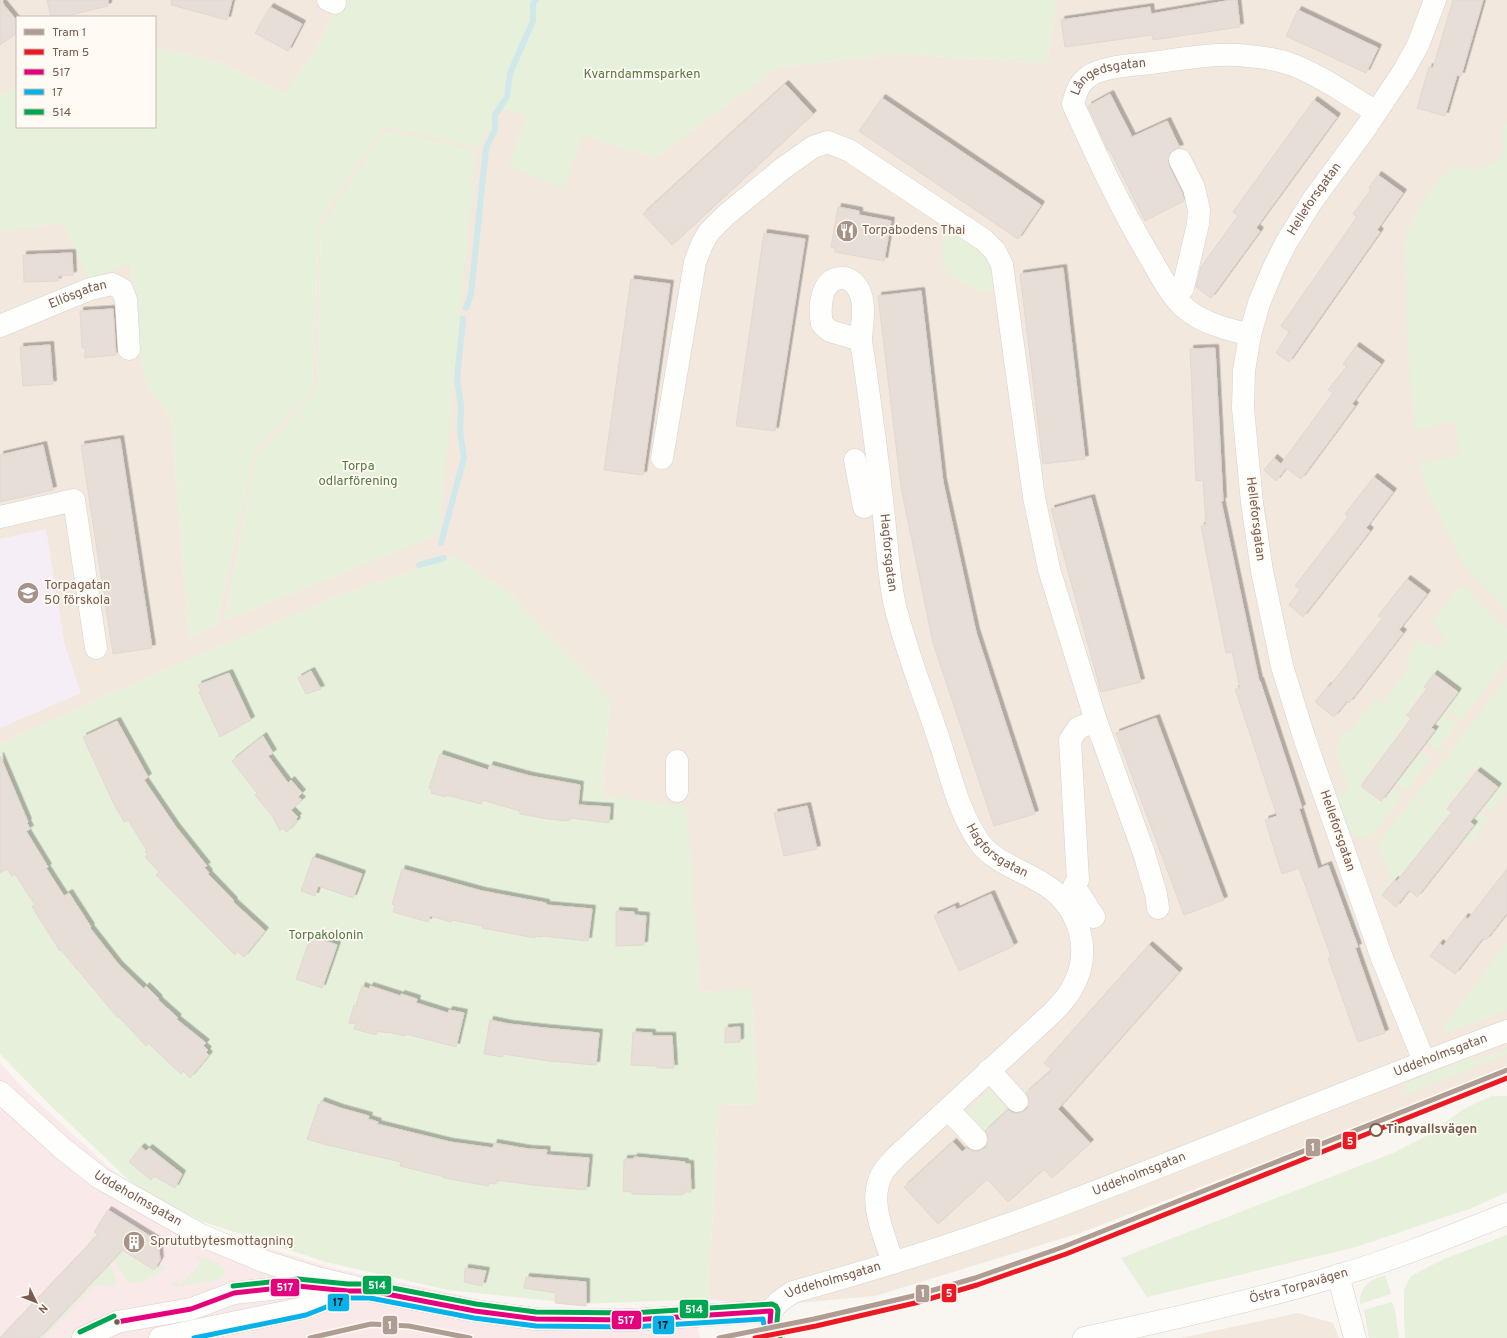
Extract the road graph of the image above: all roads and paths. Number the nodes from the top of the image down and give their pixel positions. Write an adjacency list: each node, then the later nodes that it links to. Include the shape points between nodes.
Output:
1 (1435, 0): 2 (street, Helleforsgatan, via 1418,45)
2 (1375, 111): 4 (street, Långedsgatan, via 1293,65 1248,56 1213,55 1126,66 1088,76 1078,86 1073,104 1105,174); 6 (street, Helleforsgatan, via 1286,243 1259,304)
3 (1180, 160): 4 (street, via 1194,188 1199,210 1183,288)
4 (1174, 296): 6 (street, Långedsgatan, via 1193,314 1216,326)
5 (0, 326): 8 (street, Ellösgatan, via 90,289 112,284 122,289 126,300)
6 (1250, 335): 20 (street, Helleforsgatan, via 1244,371 1243,408 1251,495 1262,571 1282,666 1382,958)
7 (861, 340): 21 (street, Hagforsgatan, via 895,606 965,816 981,844 990,852 1058,894 1076,918 1080,930 1081,968 1071,992 1051,1014)
8 (130, 349)
9 (662, 458): 14 (street, via 695,262 702,244 726,215 813,147 828,142 850,151 984,240 995,251 1002,265 1034,497 1049,569)
10 (855, 460): 11 (street)
11 (864, 507)
12 (0, 517): 13 (street, via 74,500)
13 (96, 648)
14 (1096, 722): 17 (street, via 1144,853); 18 (street, via 1078,728 1070,740 1078,880 1074,886)
15 (677, 761): 16 (street)
16 (677, 791)
17 (1158, 908)
18 (1094, 917)
19 (1507, 1031): 20 (street, Uddeholmsgatan)
20 (1424, 1061): 27 (street, Uddeholmsgatan, via 1025,1218)
21 (989, 1070): 23 (street); 24 (street, Hagforsgatan)
22 (0, 1092): 30 (street, Uddeholmsgatan, via 62,1148 100,1178 201,1235 263,1261 316,1278)
23 (1017, 1101)
24 (948, 1109): 25 (street); 27 (street, Hagforsgatan, via 898,1155 882,1174 876,1198 877,1213)
25 (976, 1139)
26 (1507, 1214): 28 (street, Östra Torpavägen)
27 (893, 1263): 31 (street, Uddeholmsgatan, via 794,1292 782,1300)
28 (1338, 1276): 34 (street, Östra Torpavägen, via 1274,1294); 35 (street)
29 (348, 1291): 30 (street); 32 (street, via 298,1286 234,1293 191,1309 117,1322); 33 (street, via 304,1308)
30 (371, 1291): 31 (street, Uddeholmsgatan, via 475,1311 536,1319)
31 (771, 1324)
32 (83, 1338)
33 (160, 1338)
34 (1084, 1338)
35 (1355, 1338)

